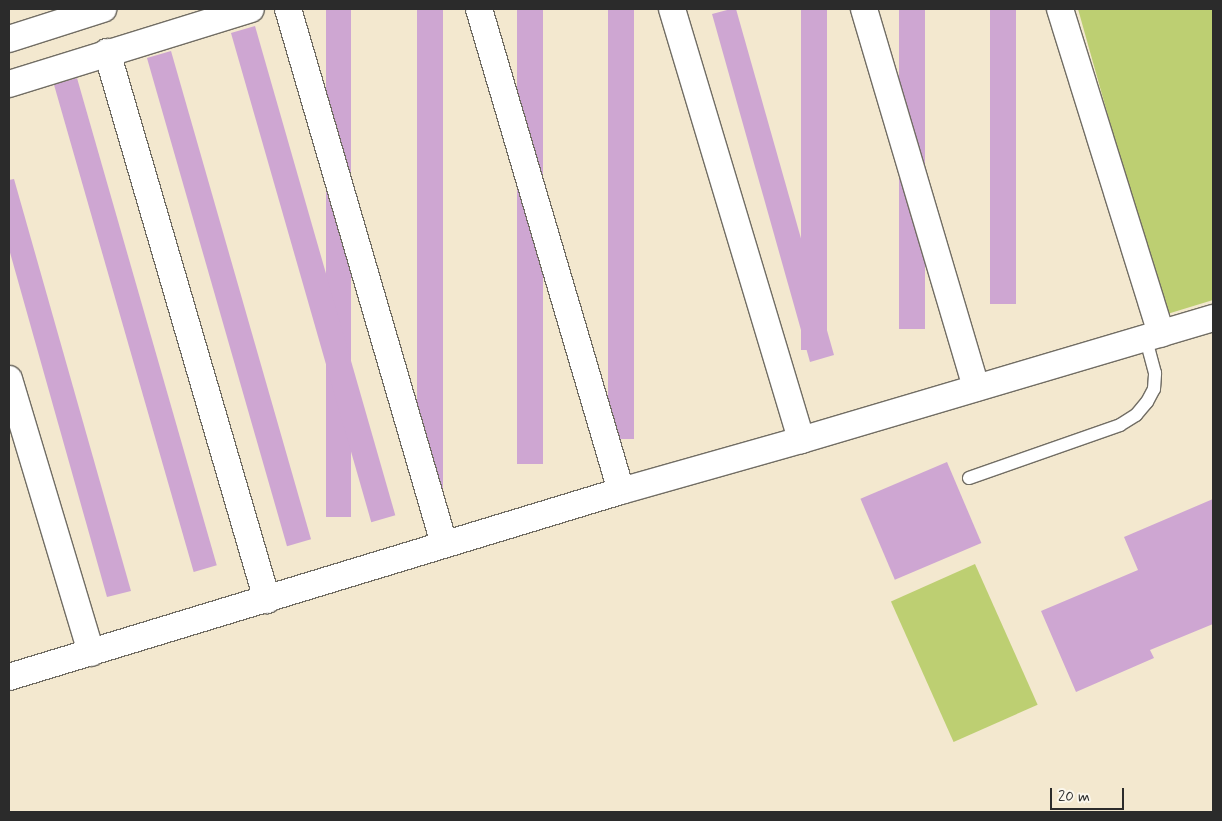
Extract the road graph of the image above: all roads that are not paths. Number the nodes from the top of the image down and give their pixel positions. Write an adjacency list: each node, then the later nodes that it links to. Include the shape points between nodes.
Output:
1 (251, 9): 9 (street)
2 (288, 9): 18 (street)
3 (479, 9): 17 (street)
4 (672, 9): 15 (street)
5 (864, 9): 14 (street)
6 (1060, 9): 12 (street)
7 (94, 10): 8 (street)
8 (9, 39)
9 (107, 52): 10 (street); 19 (street)
10 (9, 84)
11 (1213, 318): 12 (street)
12 (1154, 337): 14 (street); 16 (lane, via 1154,388 1136,415 1120,425)
13 (9, 379): 20 (street)
14 (976, 388): 15 (street)
15 (801, 440): 17 (street)
16 (969, 478)
17 (621, 491): 18 (street)
18 (444, 544): 19 (street)
19 (267, 600): 20 (street)
20 (91, 653): 21 (street)
21 (9, 677)

